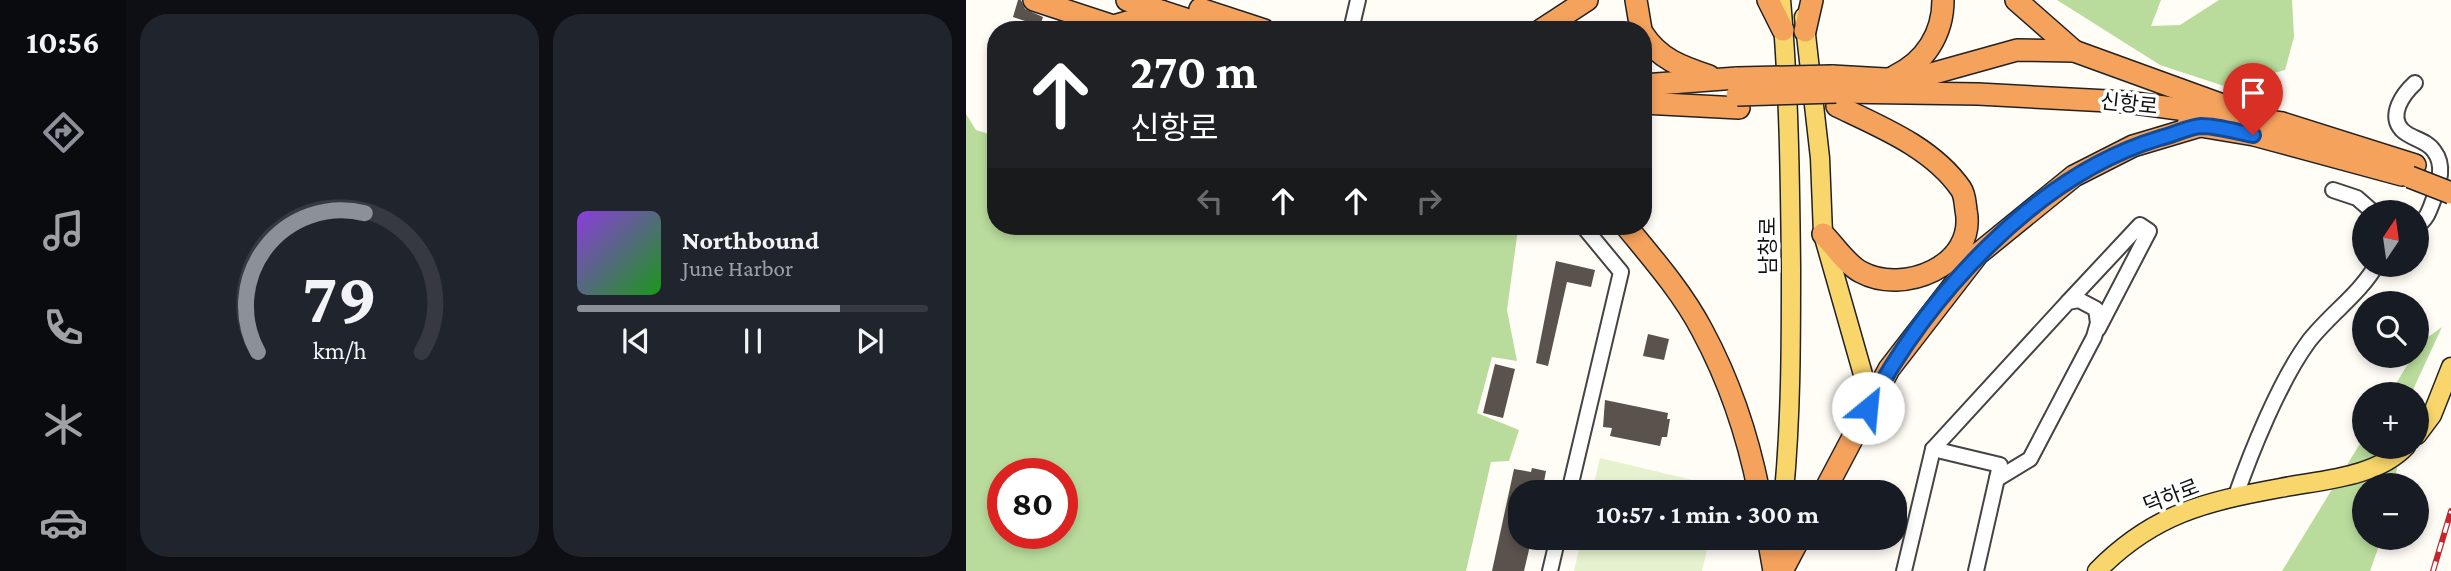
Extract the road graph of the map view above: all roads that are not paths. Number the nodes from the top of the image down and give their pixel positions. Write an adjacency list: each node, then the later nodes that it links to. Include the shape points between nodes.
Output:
1 (1034, 0): 13 (highway)
2 (1127, 0): 12 (highway)
3 (1358, 0): 17 (street)
4 (1587, 0): 18 (highway)
5 (1636, 0): 19 (highway)
6 (1768, 0): 20 (highway)
7 (1781, 0): 20 (main road, 남창로)
8 (1802, 0): 21 (main road)
9 (1812, 0): 21 (highway)
10 (1943, 0): 24 (highway, via 1930,47 1917,64)
11 (2016, 0): 23 (highway)
12 (1168, 6): 14 (highway); 15 (highway); 16 (highway)
13 (1098, 21)
14 (1127, 21)
15 (1200, 21)
16 (1228, 21)
17 (1353, 21)
18 (1555, 21)
19 (1639, 21)
20 (1783, 30): 52 (main road, 남창로, via 1791,201 1791,388)
21 (1805, 31): 38 (main road, via 1820,159)
22 (1652, 49): 27 (highway)
23 (2074, 51): 24 (highway, via 2017,50 1920,77); 30 (highway, via 2179,92)
24 (1885, 79): 28 (highway)
25 (2414, 83): 37 (street, via 2397,106 2397,120 2403,131 2434,150 2441,164)
26 (1652, 88): 27 (highway)
27 (1732, 90): 28 (highway, bridge); 29 (highway)
28 (1835, 91): 30 (highway, 신항로, via 2127,102); 31 (highway, 신항로, via 1985,108 2130,114); 38 (highway, via 1948,173 1963,192 1968,219 1962,244 1940,268 1888,282 1858,272)
29 (1652, 102)
30 (2282, 123): 32 (highway, 신항로)
31 (2200, 126): 32 (highway, 신항로); 46 (highway, via 2133,146 2074,176 1978,254 1889,369)
32 (2412, 171): 33 (highway); 35 (highway, bridge)
33 (2451, 179)
34 (2333, 190): 36 (street)
35 (2451, 193)
36 (2359, 200)
37 (2429, 212)
38 (1823, 234): 46 (main road, via 1864,378)
39 (1590, 235): 50 (street, via 1621,272)
40 (1634, 235): 51 (highway, via 1702,330 1741,423)
41 (2369, 277): 54 (street, via 2309,341)
42 (2068, 302): 43 (street, via 2079,300 2096,309); 43 (street, via 2140,225 2149,231); 47 (street)
43 (2094, 337): 49 (street, via 2030,459)
44 (2449, 378): 45 (main road)
45 (2429, 419)
46 (1857, 428): 53 (highway)
47 (1933, 449): 49 (street, via 2000,465); 61 (street)
48 (2388, 459): 54 (main road, 덕하로, via 2344,476)
49 (1997, 479): 62 (street)
50 (1572, 480)
51 (1756, 480)
52 (1785, 480)
53 (1830, 480)
54 (2235, 498): 63 (main road, 덕하로, via 2180,512 2149,526)
55 (1555, 550): 59 (street)
56 (1772, 550): 60 (highway)
57 (1779, 550): 60 (main road)
58 (1792, 550): 60 (highway)
59 (1550, 571)
60 (1778, 571)
61 (1904, 571)
62 (1976, 571)
63 (2097, 571)

